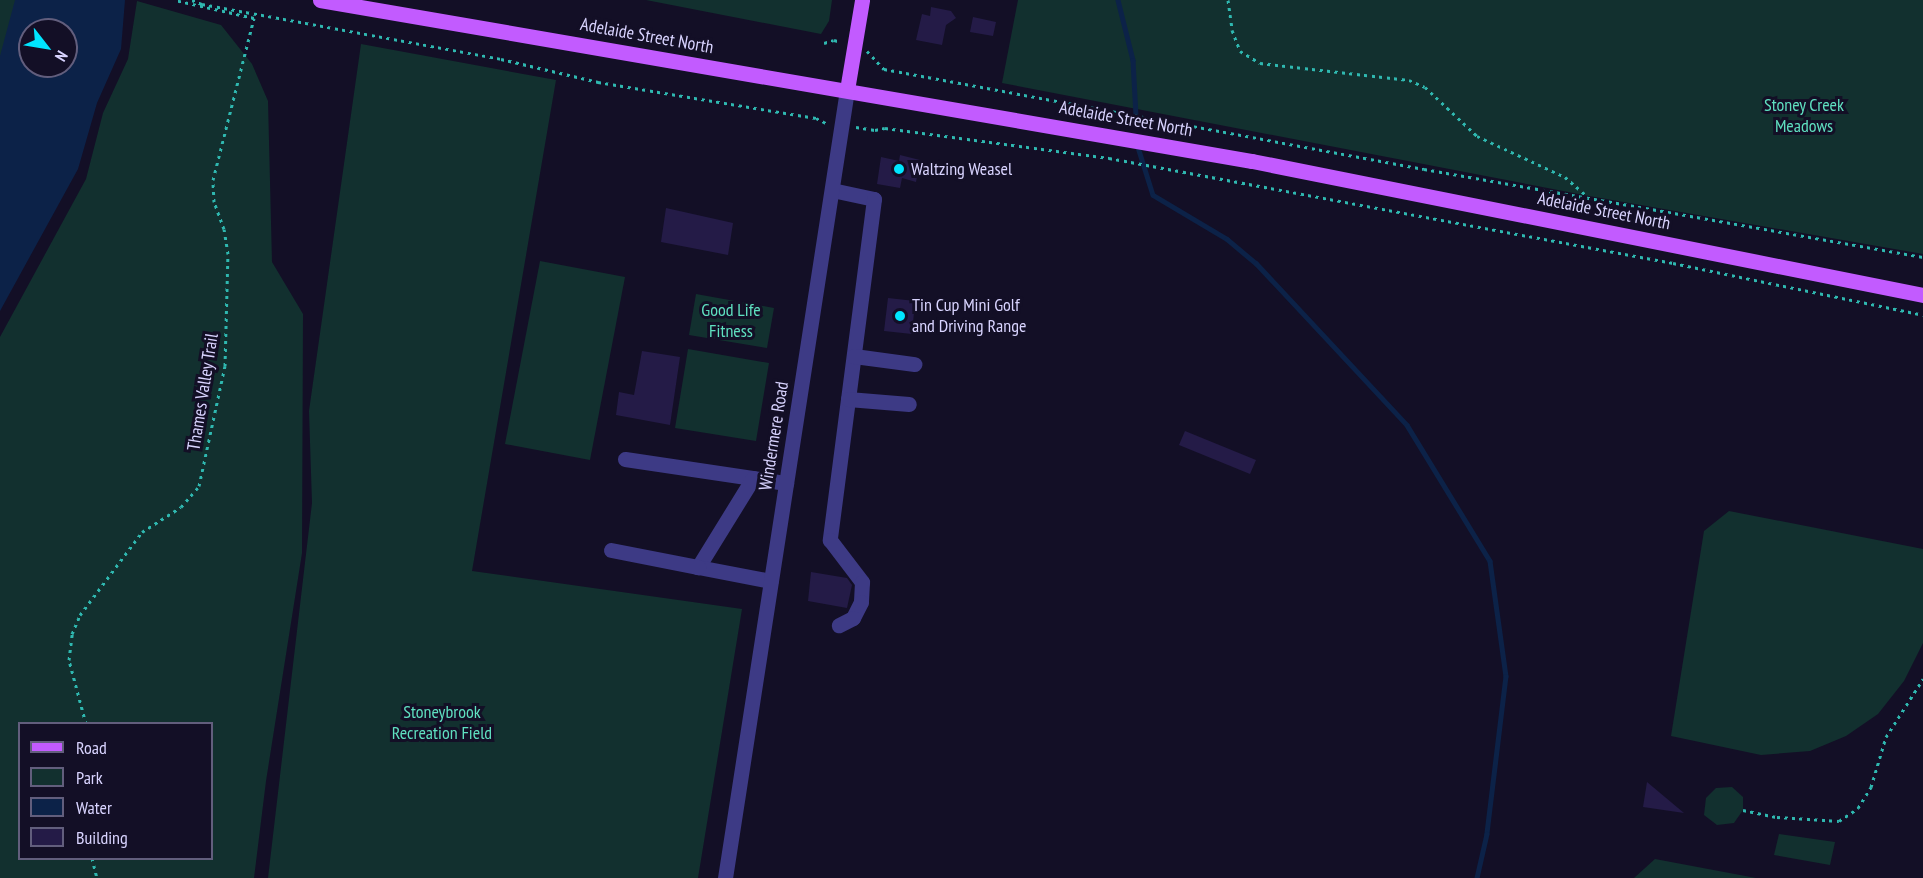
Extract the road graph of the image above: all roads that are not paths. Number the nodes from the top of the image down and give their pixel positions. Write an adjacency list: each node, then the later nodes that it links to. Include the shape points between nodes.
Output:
1 (320, 0): 3 (main road, Adelaide Street North)
2 (862, 0): 3 (main road, Windermere Road)
3 (847, 90): 4 (street, Windermere Road); 5 (main road, Adelaide Street North, via 1252,161)
4 (832, 190): 6 (street, via 874,199); 12 (street, Windermere Road)
5 (1923, 295)
6 (854, 356): 7 (street); 8 (street)
7 (914, 364)
8 (848, 399): 9 (street); 16 (street, via 830,540 862,582 861,602 853,618)
9 (909, 404)
10 (625, 459): 11 (street)
11 (753, 478): 12 (street); 14 (street)
12 (786, 483): 15 (street, Windermere Road)
13 (611, 550): 14 (street)
14 (698, 567): 15 (street)
15 (771, 581): 17 (street, Windermere Road)
16 (839, 625)
17 (725, 878)

